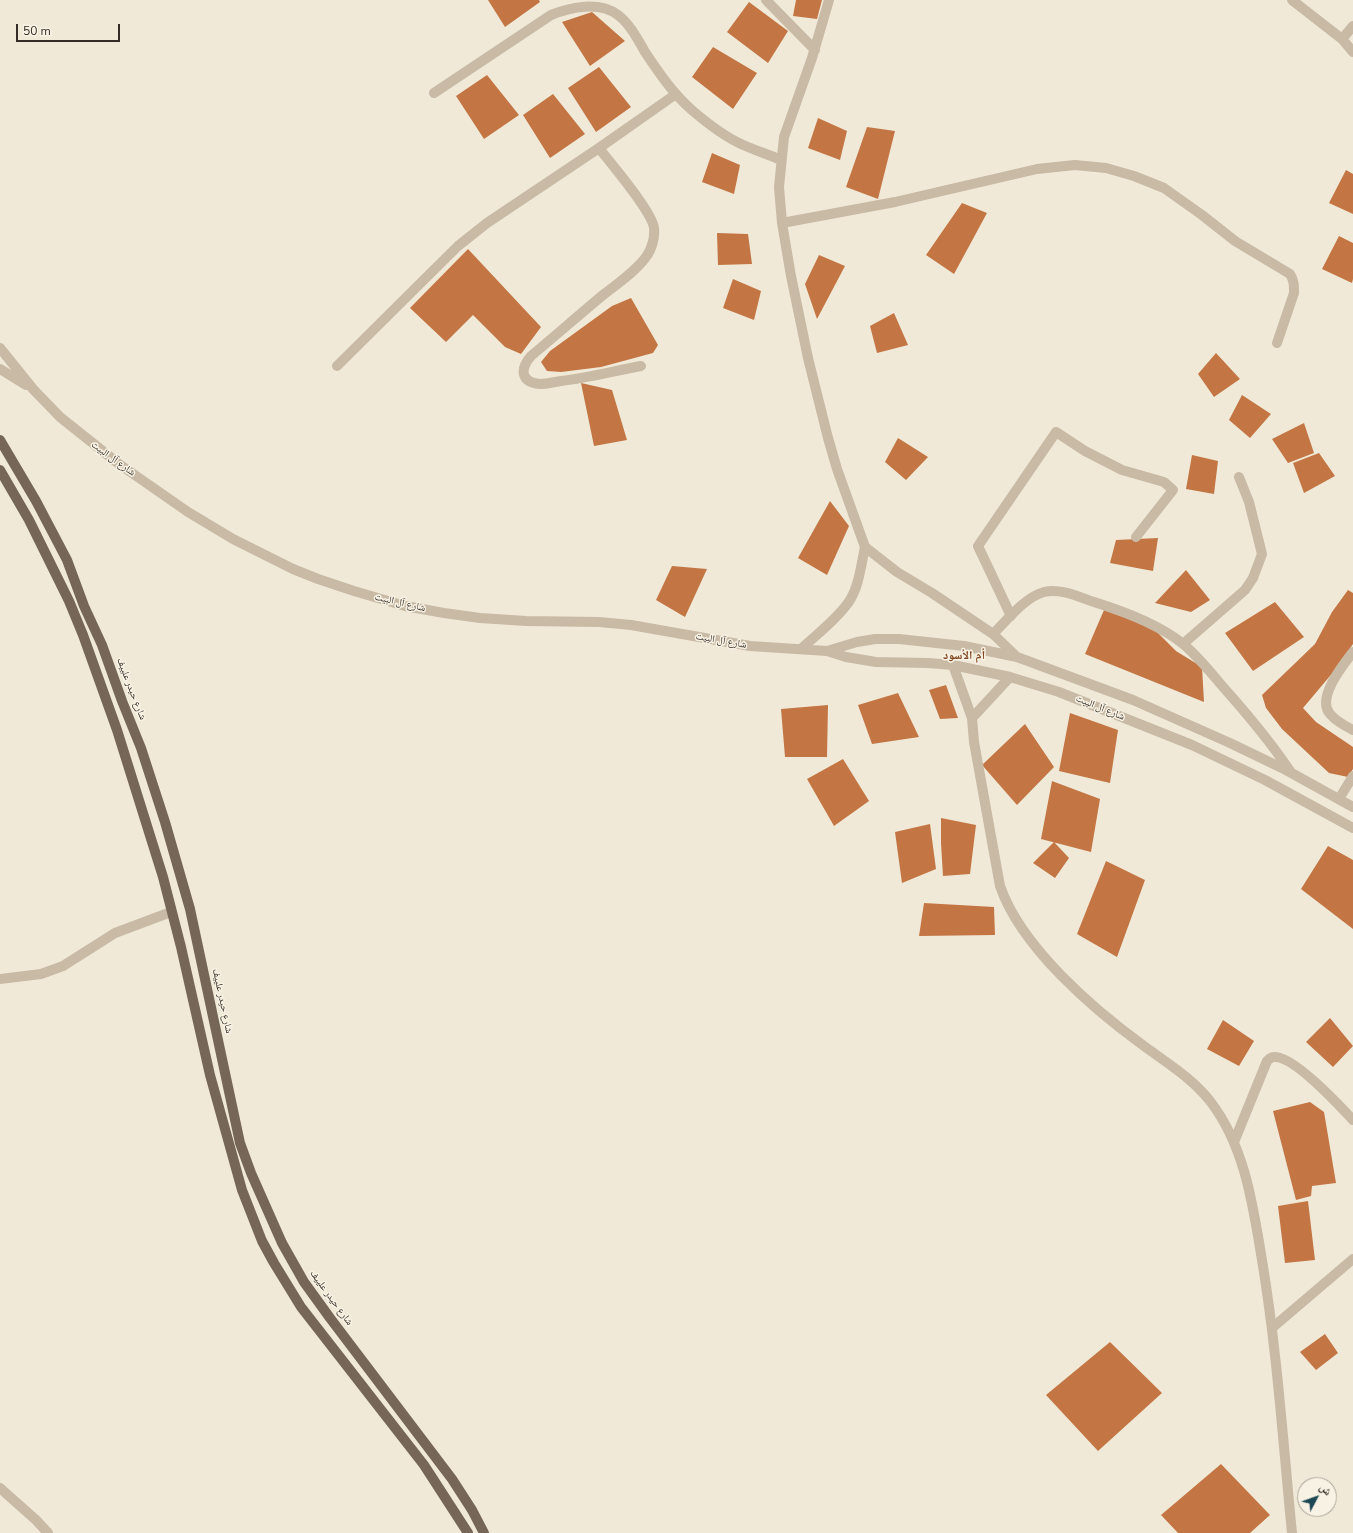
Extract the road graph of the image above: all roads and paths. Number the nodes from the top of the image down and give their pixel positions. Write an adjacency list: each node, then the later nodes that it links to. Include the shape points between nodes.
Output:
1 (766, 0): 5 (street)
2 (829, 0): 5 (street)
3 (1292, 0): 4 (street)
4 (1349, 33): 6 (street)
5 (815, 50): 10 (street, via 784,136)
6 (1353, 52)
7 (434, 93): 8 (street, via 551,15 588,6 605,9 620,16)
8 (676, 94): 9 (street); 10 (street, via 693,111 726,136)
9 (599, 148): 14 (street, via 458,246); 15 (street, via 651,219 654,227 651,248 637,268 531,356 525,364 524,374 531,382 541,384)
10 (781, 160): 11 (street, via 779,187)
11 (782, 223): 12 (street, via 902,200 1037,169 1075,165 1106,168 1164,188 1235,241 1290,274 1293,278 1294,293); 22 (street, via 806,351 828,438)
12 (1277, 343)
13 (0, 348): 17 (street, شارع آل البيت)
14 (337, 366)
15 (641, 366)
16 (0, 369): 17 (street, شارع آل البيت)
17 (33, 389): 26 (street, شارع آل البيت, via 83,436 188,512 233,539 293,569 354,591 405,606 480,618 632,625 750,646)
18 (0, 440): 50 (main road, شارع حيدر علييف, via 67,560 141,748 190,909 240,1143 275,1229 304,1282 452,1479)
19 (0, 470): 41 (main road, via 29,520 83,635 119,736 163,877)
20 (1239, 477): 25 (street, via 1249,502 1262,554 1258,566 1245,590)
21 (1136, 537): 23 (street, via 1173,490 1164,482 1122,470 1056,432 978,546)
22 (865, 547): 24 (street, via 896,572); 26 (street, via 858,578 848,602 836,618)
23 (1011, 616): 24 (street); 25 (street, via 1034,596 1057,591 1126,612)
24 (993, 634): 29 (street)
25 (1183, 644): 36 (street, via 1270,742)
26 (801, 649): 27 (street, شارع آل البيت)
27 (827, 651): 29 (street, شارع آل البيت, via 875,639 899,639 964,646); 30 (street, شارع آل البيت, via 861,660)
28 (1353, 652): 35 (street, via 1330,686 1326,699 1329,714)
29 (1017, 658): 31 (street, شارع آل البيت)
30 (953, 665): 32 (street, شارع آل البيت); 34 (street)
31 (1062, 674): 33 (street); 36 (street, شارع آل البيت, via 1140,704)
32 (1010, 677): 33 (street, شارع آل البيت); 34 (street)
33 (1059, 692): 40 (street, شارع آل البيت, via 1192,745 1265,780)
34 (972, 718): 44 (street, via 1000,886 1014,917 1058,972 1078,992 1193,1083 1210,1101)
35 (1353, 730)
36 (1292, 773): 38 (street, شارع آل البيت)
37 (1353, 776): 38 (street)
38 (1339, 799): 39 (street, شارع آل البيت)
39 (1353, 807)
40 (1353, 828)
41 (171, 912): 42 (street, via 115,933 63,966 41,974); 49 (main road, via 225,1131 242,1190 262,1241 301,1307 424,1465)
42 (0, 979)
43 (1353, 1120): 44 (street, via 1300,1070 1280,1057 1274,1057 1267,1062)
44 (1234, 1142): 46 (street, via 1257,1227)
45 (1353, 1259): 46 (street)
46 (1272, 1328): 51 (street)
47 (0, 1488): 48 (street)
48 (48, 1533)
49 (468, 1533)
50 (484, 1533)
51 (1292, 1533)

